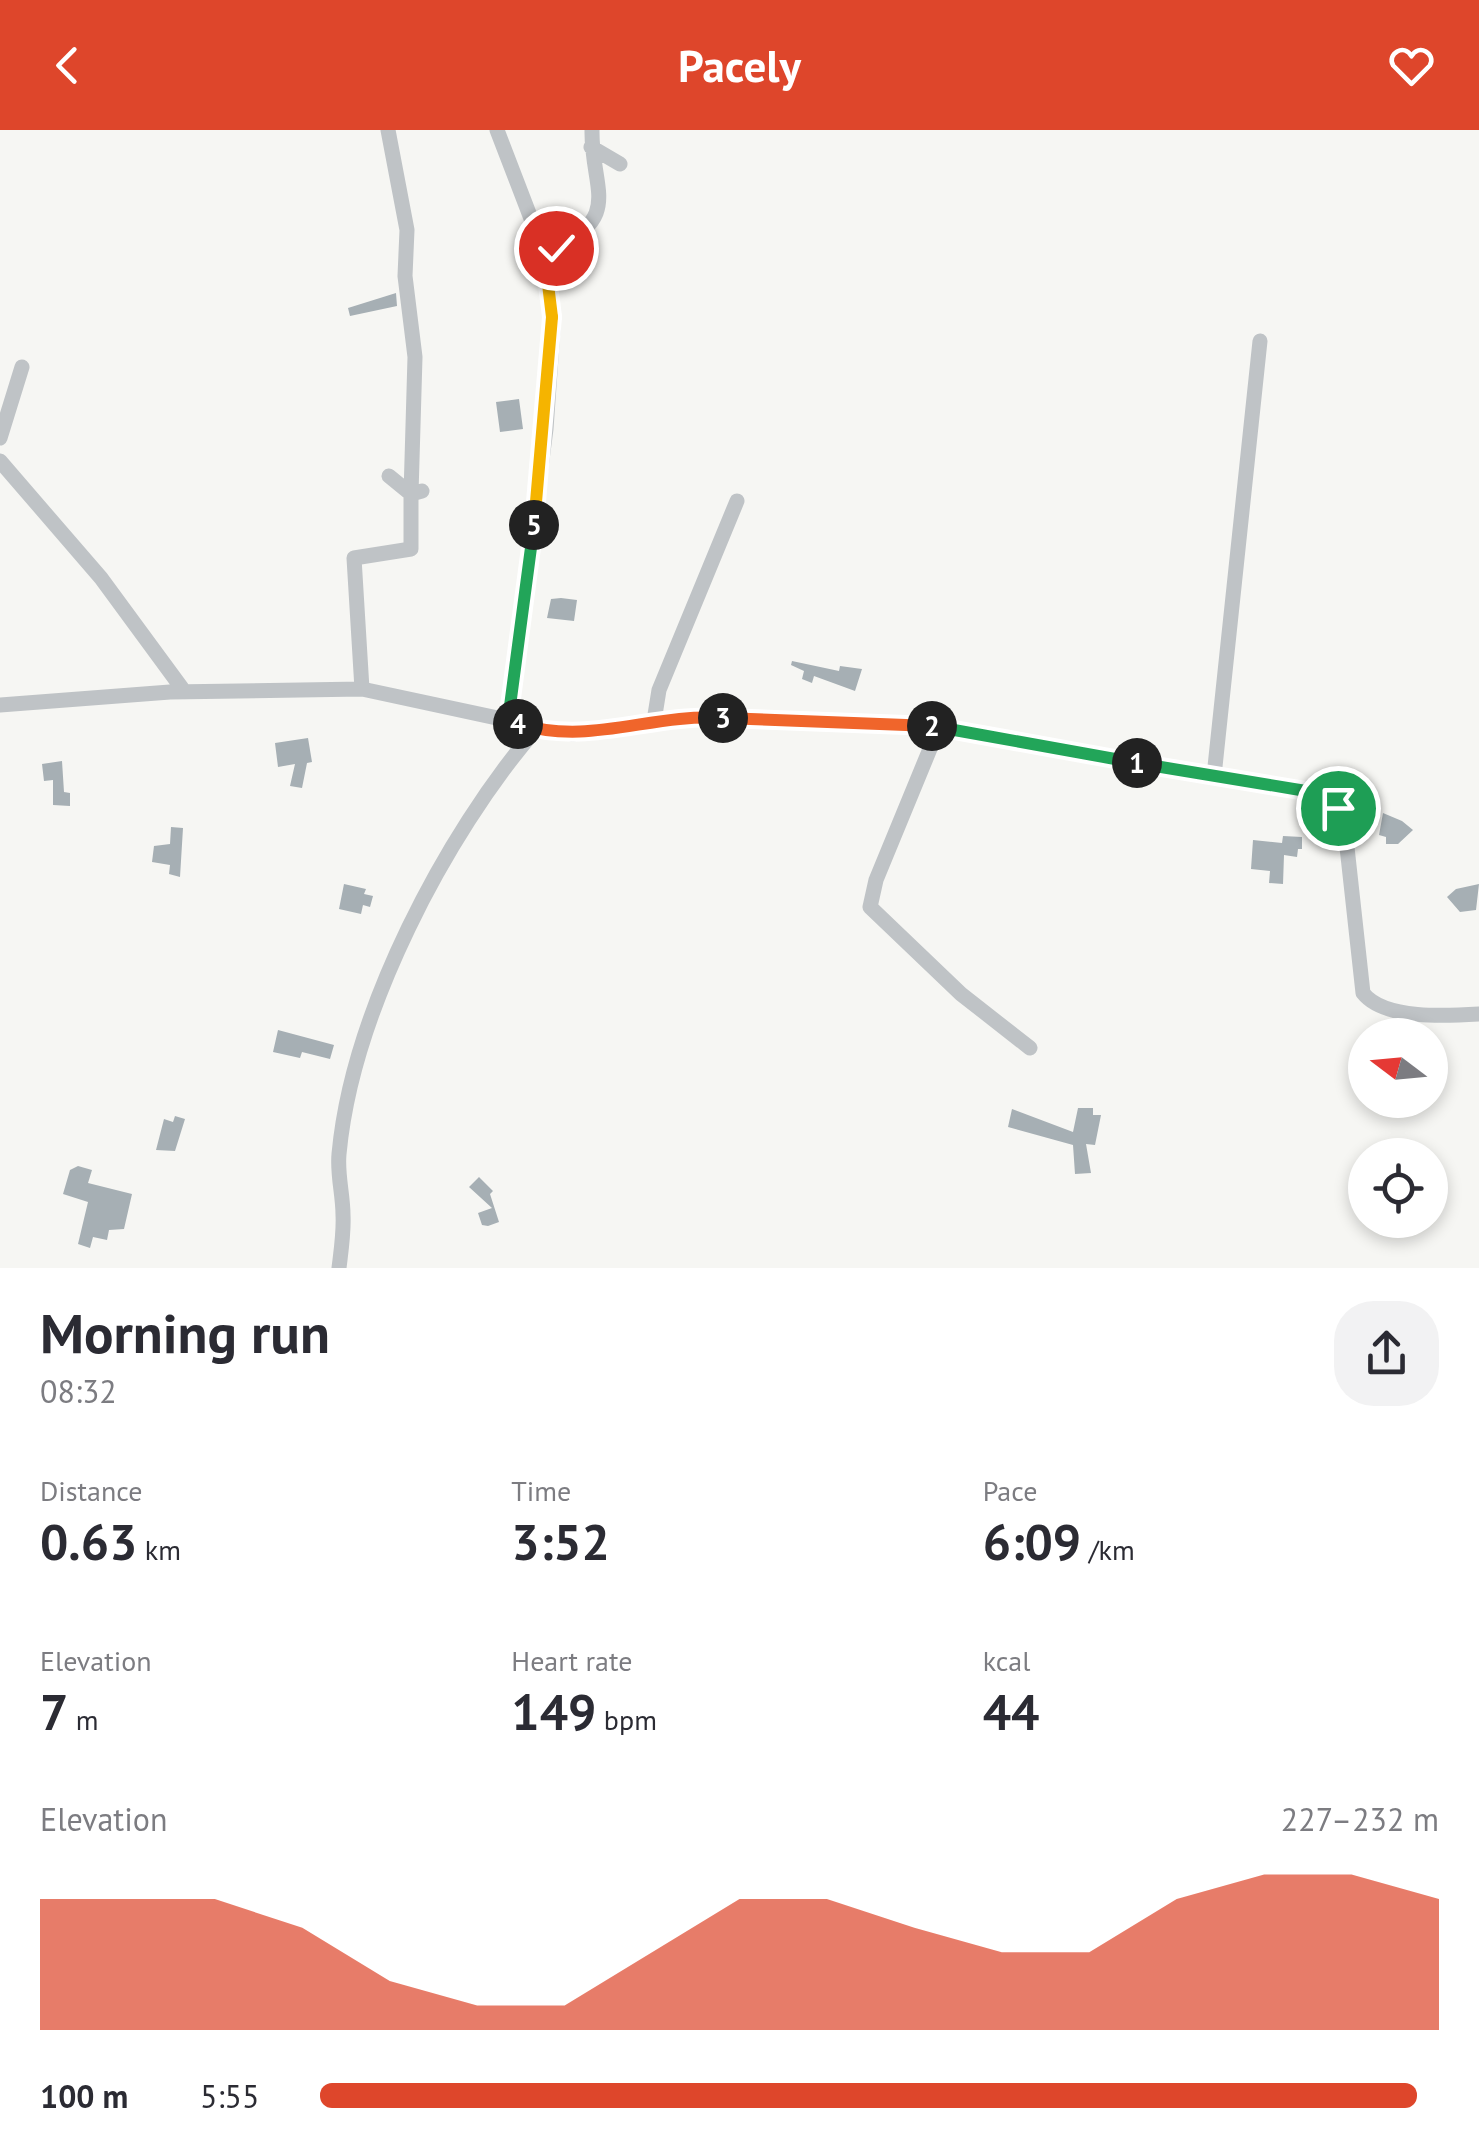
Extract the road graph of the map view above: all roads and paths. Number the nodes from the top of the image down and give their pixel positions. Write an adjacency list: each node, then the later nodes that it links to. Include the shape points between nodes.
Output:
1 (388, 130): 12 (street, via 407,230)
2 (497, 130): 5 (street)
3 (592, 138): 4 (street); 5 (street, via 600,190 596,216 584,234 556,248)
4 (620, 164)
5 (547, 276): 17 (street, via 553,329 546,428)
6 (1260, 340): 21 (street)
7 (22, 367): 8 (street)
8 (5, 412): 9 (street)
9 (0, 438)
10 (0, 461): 15 (street, via 101,578)
11 (389, 476): 12 (street)
12 (416, 493): 14 (street, via 411,549 354,558)
13 (737, 501): 18 (street, via 659,690)
14 (362, 688): 15 (street); 17 (street)
15 (184, 692): 16 (street)
16 (0, 705)
17 (508, 721): 20 (street)
18 (654, 722): 19 (street, via 696,716); 20 (street, via 596,734)
19 (939, 727): 21 (street); 23 (street, via 870,907 961,994)
20 (536, 729): 24 (street, via 447,855 371,1019 339,1155)
21 (1214, 776): 22 (street, via 1312,792 1338,808 1360,984 1369,1000 1425,1014)
22 (1479, 1014)
23 (1030, 1048)
24 (339, 1268)

